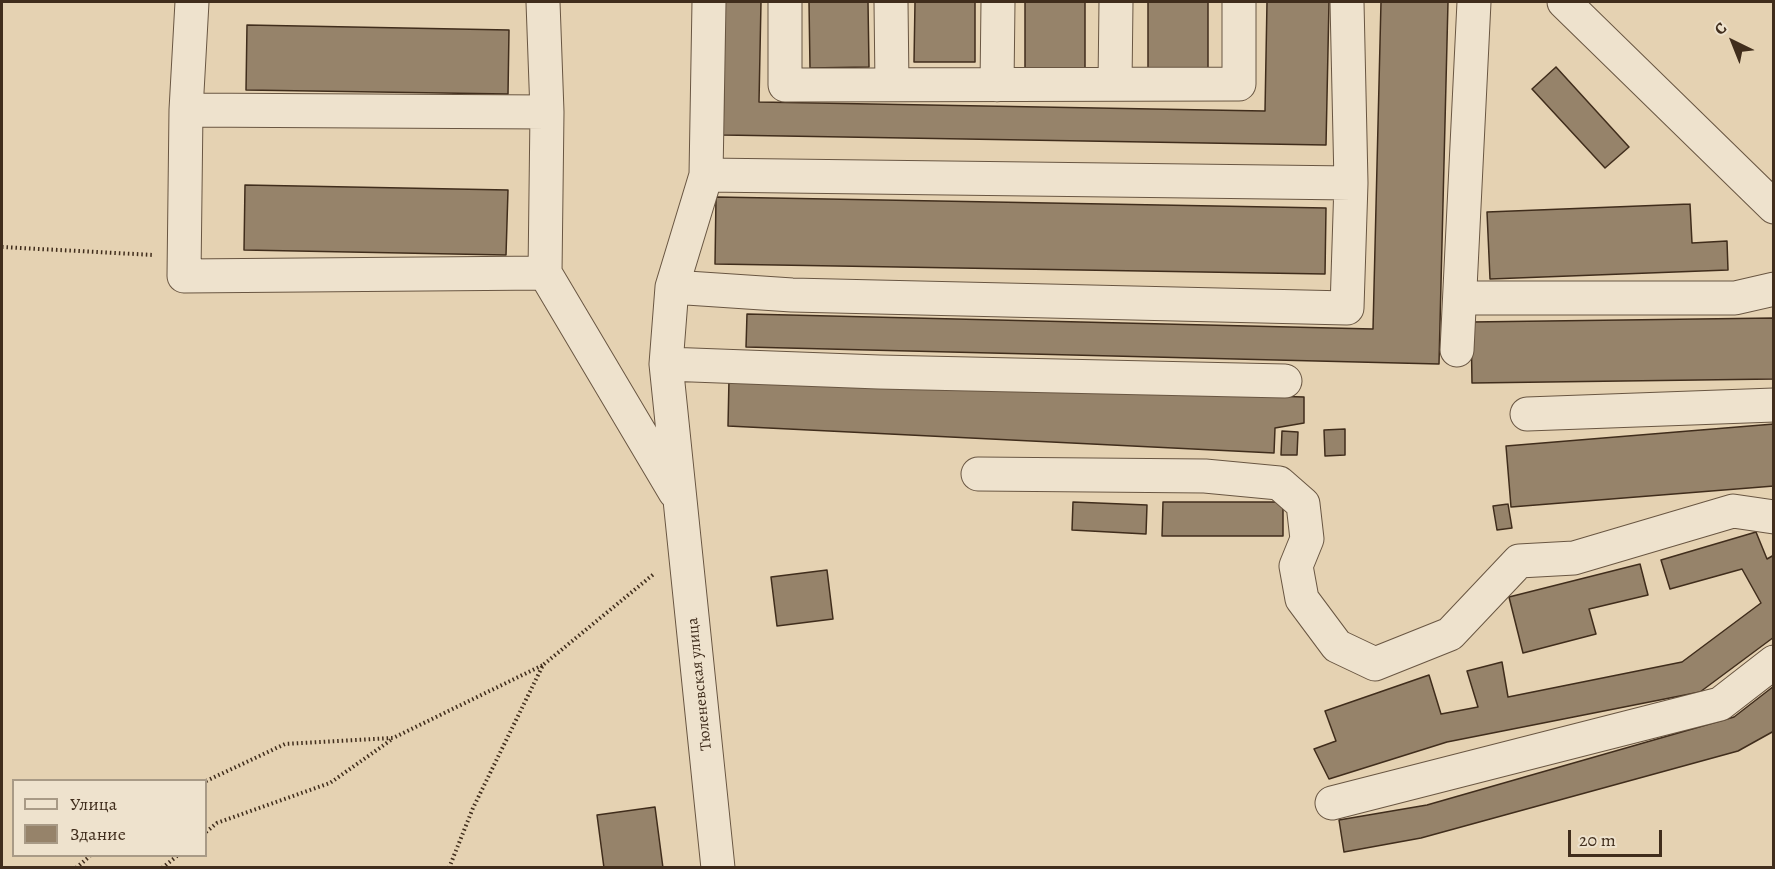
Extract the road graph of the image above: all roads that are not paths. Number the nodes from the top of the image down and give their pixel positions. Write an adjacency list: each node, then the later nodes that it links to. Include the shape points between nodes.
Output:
1 (192, 2): 17 (street)
2 (543, 2): 13 (street)
3 (568, 2): 13 (street)
4 (709, 2): 19 (street, Тюленевская улица)
5 (785, 2): 15 (street, via 785,85)
6 (891, 2): 15 (street)
7 (998, 2): 16 (street)
8 (1116, 2): 14 (street)
9 (1239, 2): 14 (street, via 1239,84)
10 (1347, 2): 20 (street)
11 (1474, 2): 25 (street)
12 (1564, 2): 21 (street)
13 (544, 34): 18 (street)
14 (1115, 84): 16 (street)
15 (892, 85): 16 (street)
16 (997, 85)
17 (186, 110): 18 (street); 22 (street, via 184,276)
18 (547, 112): 22 (street)
19 (706, 175): 20 (street); 23 (street, Тюленевская улица)
20 (1351, 183): 23 (street, via 1347,308 792,295)
21 (1773, 207)
22 (545, 273): 32 (street)
23 (672, 287): 27 (street, Тюленевская улица)
24 (1773, 289): 25 (street, via 1735,298)
25 (1461, 298): 26 (street)
26 (1457, 350)
27 (666, 364): 28 (street); 32 (street, Тюленевская улица)
28 (1285, 381)
29 (1773, 405): 30 (street)
30 (1527, 414)
31 (978, 474): 33 (street, via 1204,476 1279,483 1303,504 1306,539 1296,566 1302,599 1337,646 1375,664 1450,634 1519,561 1574,558 1733,511)
32 (681, 501): 36 (street, Тюленевская улица)
33 (1773, 517)
34 (1773, 662): 35 (street, via 1720,704)
35 (1332, 803)
36 (718, 867)

